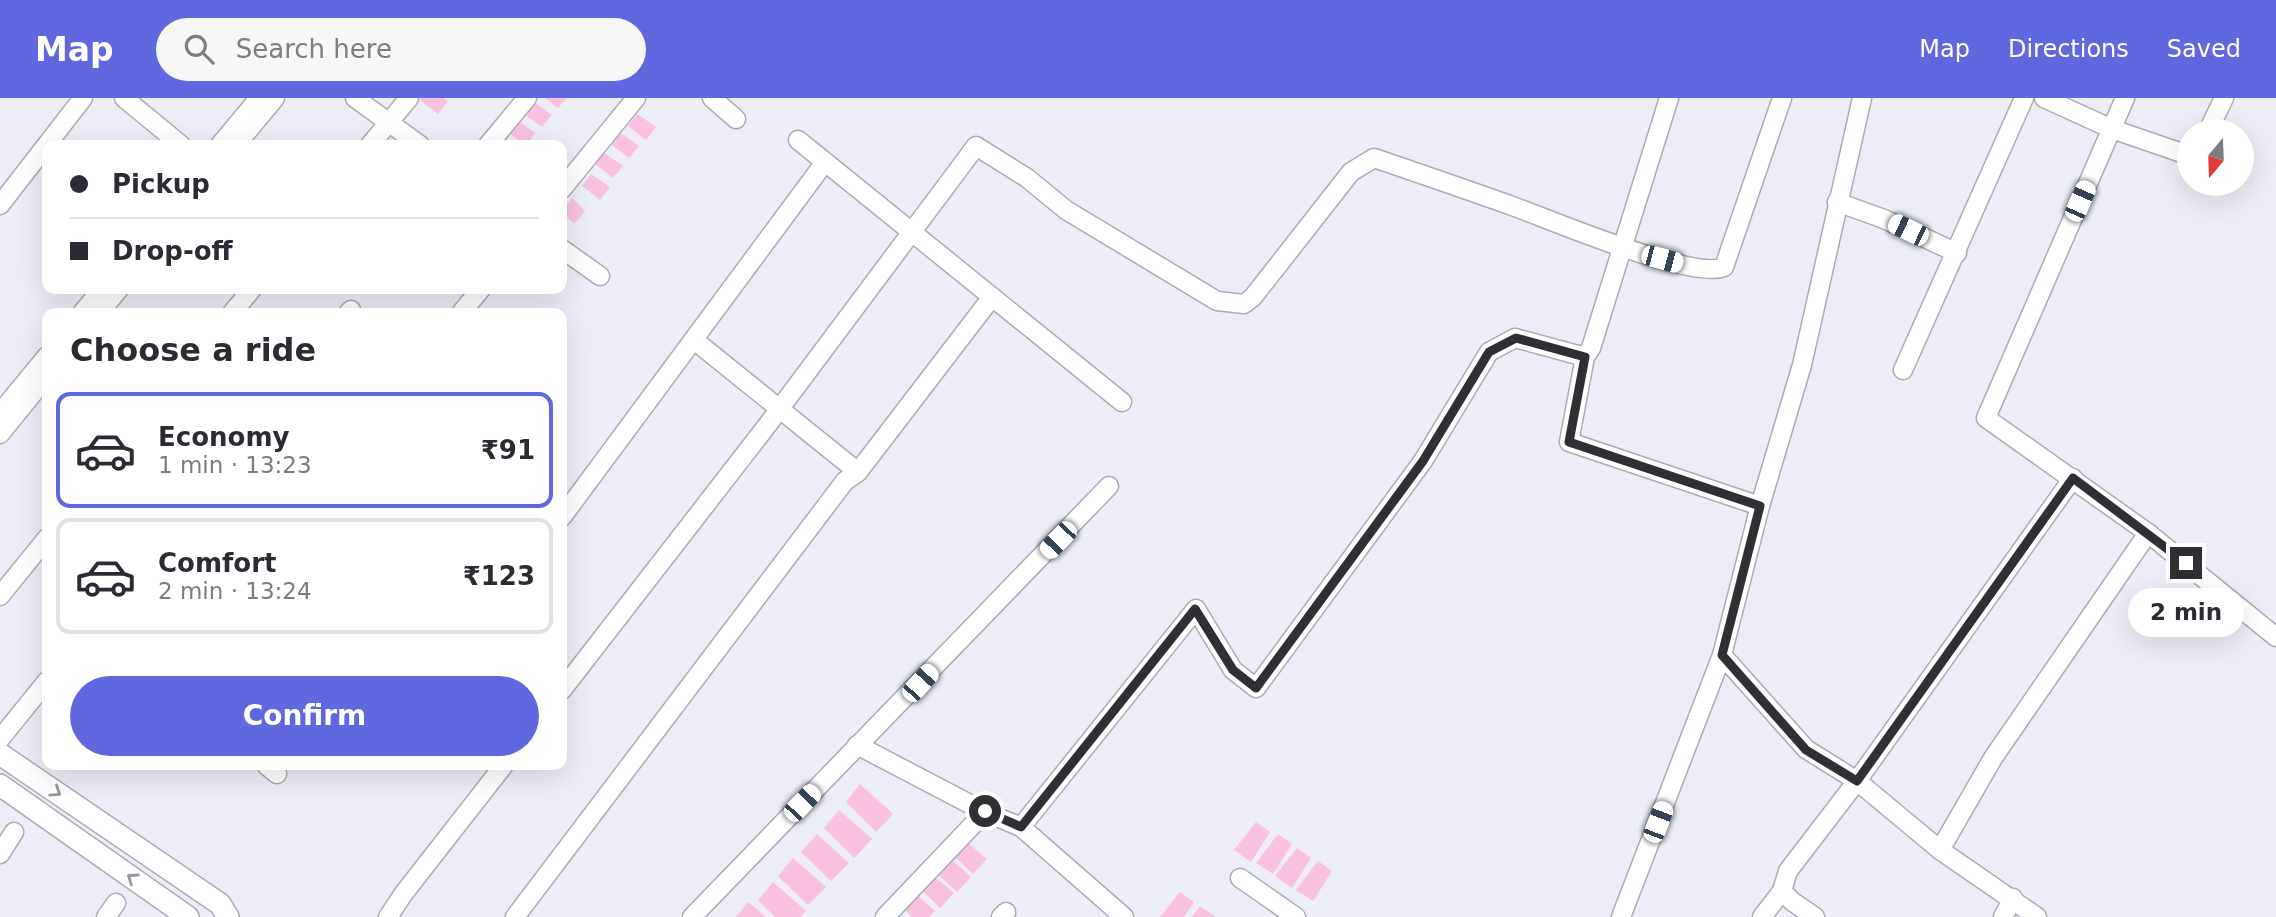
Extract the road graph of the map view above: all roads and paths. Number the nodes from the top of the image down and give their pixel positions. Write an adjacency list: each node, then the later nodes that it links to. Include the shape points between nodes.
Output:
1 (83, 98): 21 (street)
2 (124, 98): 22 (street)
3 (259, 98): 23 (street)
4 (275, 98): 24 (street)
5 (355, 98): 19 (street)
6 (409, 98): 19 (street)
7 (527, 98): 27 (street)
8 (636, 98): 32 (street)
9 (712, 98): 17 (street)
10 (1669, 98): 36 (street)
11 (1782, 98): 36 (street, via 1724,267 1701,269)
12 (1862, 98): 33 (street)
13 (2025, 98): 38 (street)
14 (2044, 98): 20 (street)
15 (2125, 98): 20 (street)
16 (2224, 98): 18 (street)
17 (736, 119)
18 (2214, 119)
19 (389, 123): 25 (street); 26 (street)
20 (2112, 129): 30 (street); 59 (street, via 1986,418)
21 (50, 140)
22 (175, 140)
23 (224, 140)
24 (240, 140)
25 (374, 140)
26 (413, 140)
27 (492, 140)
28 (797, 140): 31 (street)
29 (42, 151): 34 (street)
30 (2177, 151)
31 (825, 162): 35 (street); 49 (street)
32 (567, 183)
33 (1837, 202): 38 (street); 61 (street, via 1802,365)
34 (0, 205)
35 (912, 233): 36 (street, via 976,146 1066,210 1217,301 1244,304 1253,297 1351,172 1374,158); 44 (street); 55 (street)
36 (1621, 246): 50 (street)
37 (567, 253): 39 (street)
38 (1956, 253): 52 (street)
39 (600, 276)
40 (98, 294): 45 (street)
41 (115, 294): 46 (street)
42 (248, 294): 47 (street)
43 (477, 294): 48 (street)
44 (992, 297): 54 (street); 58 (street)
45 (86, 308)
46 (103, 308)
47 (236, 308)
48 (465, 308)
49 (694, 340): 55 (street); 62 (street)
50 (1585, 357): 61 (street, via 1569,442); 77 (street, via 1516,338 1489,352 1423,461 1256,688 1233,670 1195,609)
51 (42, 362): 56 (street)
52 (1903, 370)
53 (42, 382): 57 (street)
54 (1122, 402)
55 (780, 409): 58 (street); 68 (street)
56 (0, 413)
57 (0, 434)
58 (858, 472): 87 (street, via 845,481)
59 (2073, 478): 63 (street); 74 (street)
60 (1110, 486): 71 (street)
61 (1760, 506): 67 (street)
62 (567, 510)
63 (2148, 533): 66 (street); 79 (street, via 1993,758)
64 (42, 544): 65 (street)
65 (0, 596)
66 (2276, 636)
67 (1722, 655): 74 (street, via 1806,750); 92 (street)
68 (567, 684)
69 (42, 687): 70 (street)
70 (0, 738)
71 (857, 745): 76 (street); 88 (street)
72 (0, 754): 85 (street, one-way to 85, via 220,904)
73 (500, 770): 86 (street)
74 (1857, 781): 79 (street); 82 (street, via 1788,872)
75 (0, 785): 84 (street, one-way to 75)
76 (985, 811): 77 (street); 89 (street)
77 (1021, 827): 90 (street)
78 (14, 832): 80 (street)
79 (1940, 850): 83 (street)
80 (0, 854)
81 (1240, 878): 91 (street)
82 (1782, 891): 93 (street); 94 (street)
83 (2013, 898): 95 (street); 96 (street)
84 (188, 917)
85 (228, 917)
86 (388, 917)
87 (515, 917)
88 (692, 917)
89 (885, 917)
90 (1124, 917)
91 (1296, 917)
92 (1621, 917)
93 (1762, 917)
94 (1815, 917)
95 (2003, 917)
96 (2037, 917)

